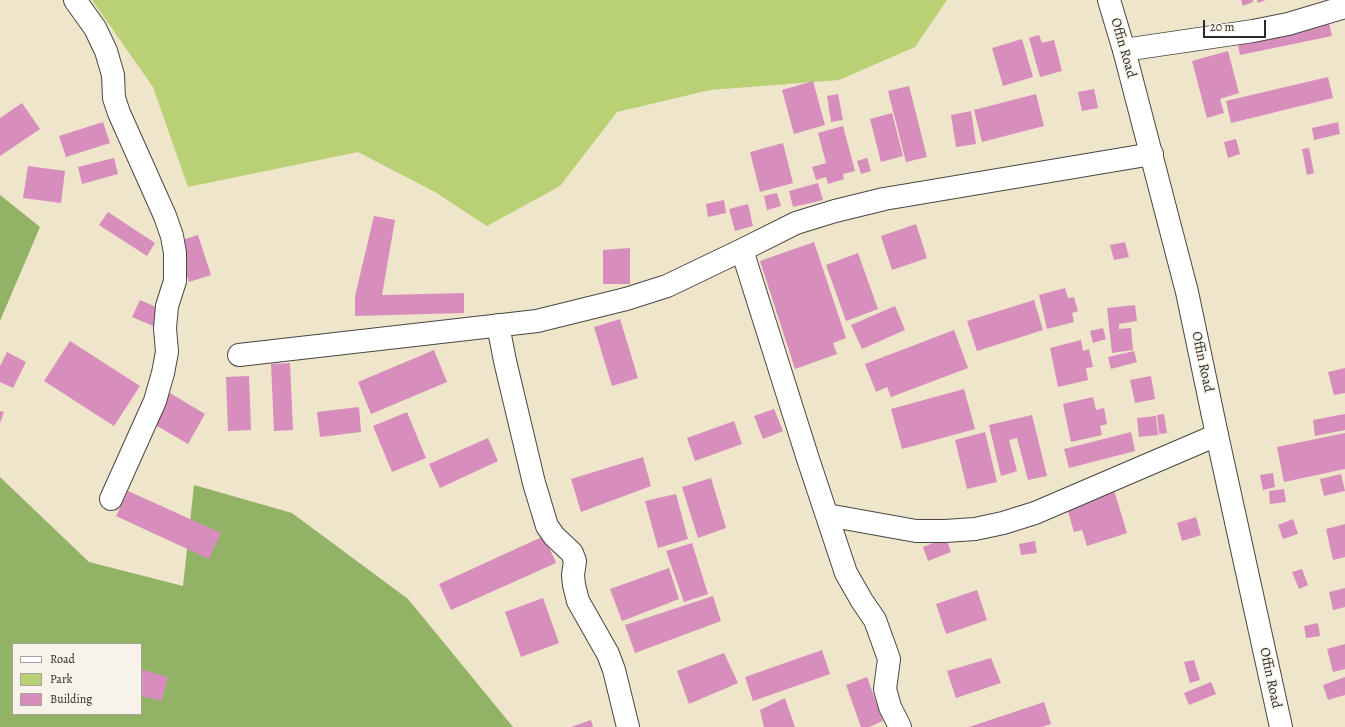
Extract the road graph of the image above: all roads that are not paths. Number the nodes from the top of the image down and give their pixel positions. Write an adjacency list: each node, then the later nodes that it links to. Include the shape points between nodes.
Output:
1 (75, 0): 10 (street, via 95,28 106,51 113,75 114,98 165,216 175,254 175,281 167,306 167,352 163,373 155,401)
2 (1109, 0): 4 (street, Offin Road)
3 (1345, 7): 4 (street, via 1254,31)
4 (1124, 50): 5 (street, Offin Road)
5 (1152, 154): 6 (street, via 884,199 796,223); 9 (street, Offin Road, via 1187,292)
6 (742, 250): 7 (street, via 667,286 626,299 536,321); 11 (street)
7 (498, 325): 8 (street); 12 (street, via 532,475 547,526 572,553 578,601 608,654)
8 (238, 355)
9 (1217, 435): 11 (street, via 1035,513 975,529 916,531); 14 (street, Offin Road)
10 (111, 499)
11 (827, 515): 13 (street, via 846,573 875,620 889,659 885,689)
12 (628, 727)
13 (900, 727)
14 (1281, 727)

